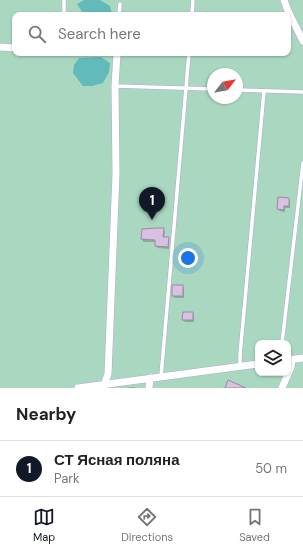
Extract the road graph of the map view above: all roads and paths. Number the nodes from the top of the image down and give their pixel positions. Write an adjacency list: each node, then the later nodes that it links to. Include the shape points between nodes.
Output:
1 (64, 0): 5 (lane)
2 (193, 0): 7 (lane)
3 (284, 0): 8 (street)
4 (120, 4): 6 (lane)
5 (64, 12)
6 (119, 12)
7 (192, 12)
8 (288, 12)
9 (291, 17): 10 (street)
10 (303, 41)
11 (0, 47): 12 (street)
12 (12, 48)
13 (116, 56): 15 (street)
14 (189, 56): 16 (lane)
15 (115, 86): 16 (lane); 30 (street, via 116,174 108,374)
16 (186, 88): 17 (lane); 28 (lane)
17 (207, 89)
18 (243, 90): 19 (lane)
19 (264, 91): 20 (lane); 26 (lane)
20 (303, 92)
21 (303, 163): 22 (lane)
22 (282, 340)
23 (303, 358): 24 (street)
24 (291, 360)
25 (255, 364): 26 (street)
26 (240, 366): 28 (street)
27 (287, 376): 33 (street)
28 (161, 377): 29 (street)
29 (150, 378): 30 (street); 32 (street)
30 (103, 386): 31 (street)
31 (78, 388)
32 (149, 388)
33 (282, 388)

